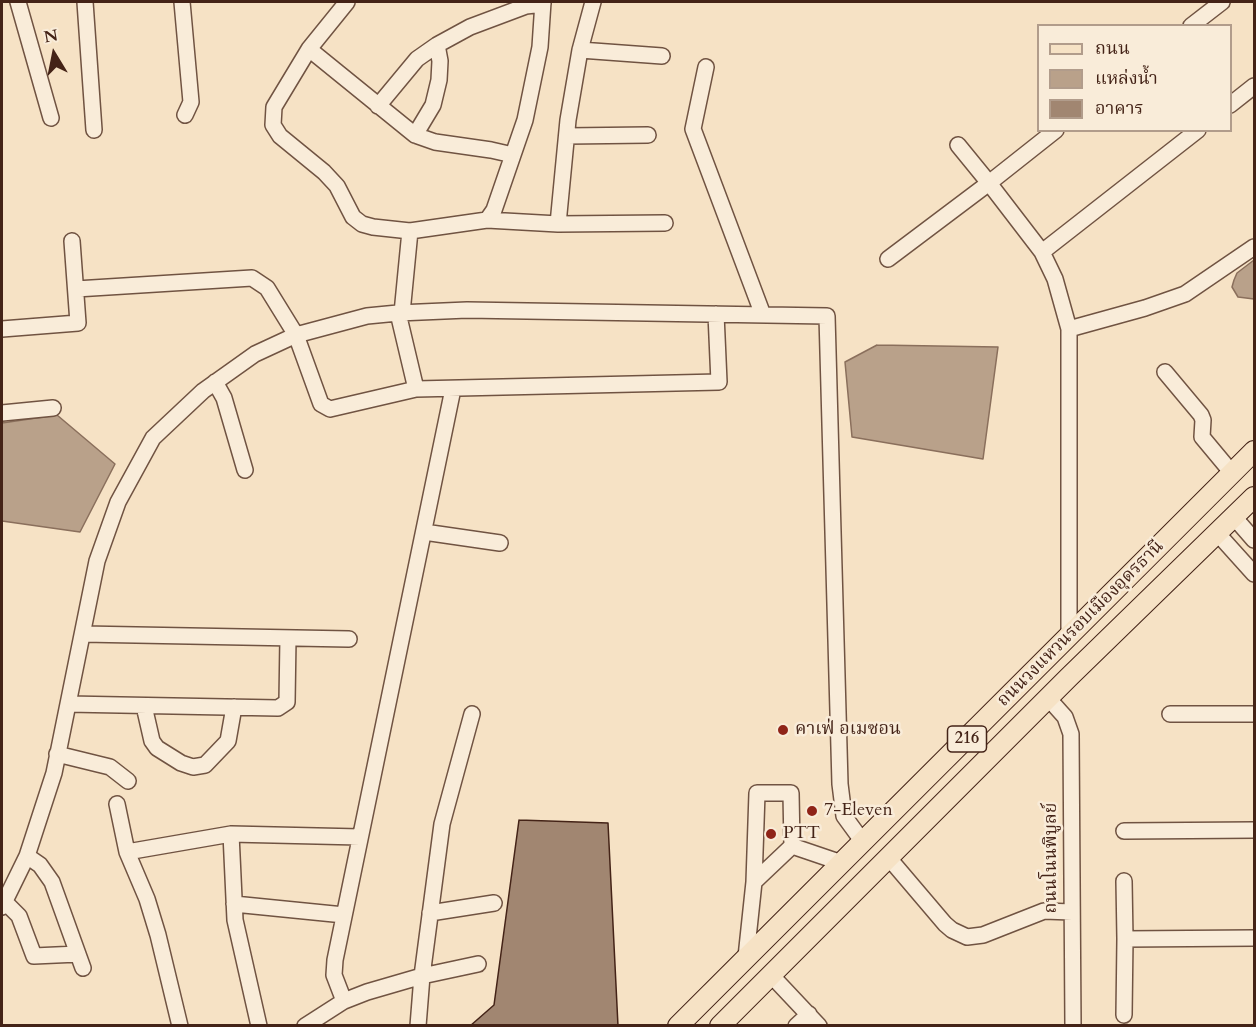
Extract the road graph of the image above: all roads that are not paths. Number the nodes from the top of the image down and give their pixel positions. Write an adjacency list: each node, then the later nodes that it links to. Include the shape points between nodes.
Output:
1 (18, 2): 18 (street)
2 (85, 2): 19 (street)
3 (182, 2): 17 (street, via 191,102)
4 (347, 2): 10 (street)
5 (593, 2): 11 (street)
6 (1222, 2): 8 (street)
7 (543, 3): 9 (street, via 470,27); 26 (street, via 534,84)
8 (1194, 24)
9 (437, 45): 16 (street, via 417,59); 22 (street, via 439,80 433,105)
10 (309, 49): 16 (street); 31 (street, via 274,107 273,125 280,136 337,186 353,217 362,224)
11 (580, 50): 12 (street); 24 (street)
12 (662, 56)
13 (706, 67): 37 (street, via 693,129)
14 (1254, 86): 15 (street)
15 (1232, 103)
16 (378, 106): 22 (street)
17 (184, 115)
18 (51, 118)
19 (94, 130)
20 (1053, 132): 27 (street)
21 (1195, 132): 34 (street)
22 (415, 135): 26 (street)
23 (648, 135): 24 (street)
24 (567, 136): 30 (street)
25 (958, 145): 27 (street)
26 (513, 155): 28 (street)
27 (988, 183): 34 (street); 35 (street)
28 (487, 220): 30 (street); 31 (street)
29 (665, 223): 30 (street)
30 (558, 224)
31 (410, 231): 38 (street)
32 (72, 241): 36 (street)
33 (1254, 248): 41 (street, via 1185,294)
34 (1042, 252): 41 (street)
35 (888, 259)
36 (76, 289): 40 (street, via 78,323); 42 (street, via 252,278 267,288)
37 (761, 310): 39 (street); 77 (street, via 827,316 840,784 844,816)
38 (400, 313): 39 (street, via 467,310); 42 (street, via 367,316); 45 (street)
39 (716, 314): 46 (street, via 719,382)
40 (2, 329)
41 (1070, 329): 60 (street)
42 (296, 335): 44 (street, via 255,354); 45 (street, via 321,404 330,409)
43 (1165, 372): 51 (street, via 1201,416 1202,437)
44 (215, 382): 50 (street, via 224,398); 59 (street, via 153,438 118,502 97,561)
45 (416, 389): 46 (street)
46 (453, 389): 54 (street)
47 (53, 408): 48 (street)
48 (2, 414)
49 (1254, 451): 51 (main road, ถนนวงแหวนรอบเมืองอุดรธานี / 216)
50 (245, 470)
51 (1233, 473): 60 (main road, ถนนวงแหวนรอบเมืองอุดรธานี / 216)
52 (1254, 496): 53 (main road, ถนนวงแหวนรอบเมืองอุดรธานี / 216)
53 (1234, 517): 55 (main road, ถนนวงแหวนรอบเมืองอุดรธานี / 216); 56 (street)
54 (424, 532): 57 (street); 76 (street)
55 (1218, 534): 58 (street); 63 (main road, ถนนวงแหวนรอบเมืองอุดรธานี / 216)
56 (1254, 540)
57 (500, 543)
58 (1254, 574)
59 (83, 634): 61 (street); 64 (street)
60 (1069, 636): 77 (main road, ถนนวงแหวนรอบเมืองอุดรธานี / 216)
61 (288, 638): 62 (street); 66 (street, via 287,702 278,708)
62 (349, 639)
63 (1048, 698): 81 (main road, ถนนวงแหวนรอบเมืองอุดรธานี / 216); 88 (street, ถนนโนนพิบูลย์, via 1065,717 1071,734)
64 (68, 704): 65 (street); 70 (street)
65 (144, 706): 66 (street); 66 (street, via 152,741 181,763 193,767 205,765 228,741)
66 (234, 707)
67 (472, 714): 89 (street, via 442,824)
68 (1170, 714): 69 (street)
69 (1254, 714)
70 (57, 754): 71 (street, via 110,768); 80 (street)
71 (128, 781)
72 (117, 804): 79 (street)
73 (1254, 830): 74 (street)
74 (1124, 831)
75 (231, 834): 76 (street); 79 (street); 86 (street)
76 (360, 837): 90 (street)
77 (863, 842): 82 (main road, ถนนวงแหวนรอบเมืองอุดรธานี / 216)
78 (792, 846): 82 (street); 84 (street); 84 (street, via 791,793 757,793)
79 (127, 852): 100 (street, via 147,899)
80 (27, 856): 87 (street); 87 (street, via 40,865 52,882 80,961 34,956 19,916)
81 (888, 857): 88 (street, via 945,924 967,936 983,935 1044,911); 95 (main road, ถนนวงแหวนรอบเมืองอุดรธานี / 216)
82 (842, 864): 93 (main road, ถนนวงแหวนรอบเมืองอุดรธานี / 216)
83 (1124, 881): 92 (street)
84 (754, 882): 93 (street)
85 (494, 903): 89 (street)
86 (234, 904): 90 (street); 101 (street)
87 (3, 905)
88 (1072, 912): 107 (street, ถนนโนนพิบูลย์)
89 (430, 913): 96 (street)
90 (344, 915): 97 (street, via 334,975)
91 (1254, 938): 92 (street)
92 (1125, 939): 99 (street)
93 (746, 957): 104 (main road, ถนนวงแหวนรอบเมืองอุดรธานี / 216)
94 (478, 964): 96 (street)
95 (771, 975): 98 (street); 105 (main road, ถนนวงแหวนรอบเมืองอุดรธานี / 216)
96 (422, 976): 97 (street); 103 (street)
97 (344, 1001): 102 (street)
98 (810, 1015): 106 (street)
99 (1124, 1015)
100 (180, 1026)
101 (260, 1026)
102 (305, 1026)
103 (418, 1026)
104 (678, 1026)
105 (720, 1026)
106 (796, 1026)
107 (1072, 1026)

